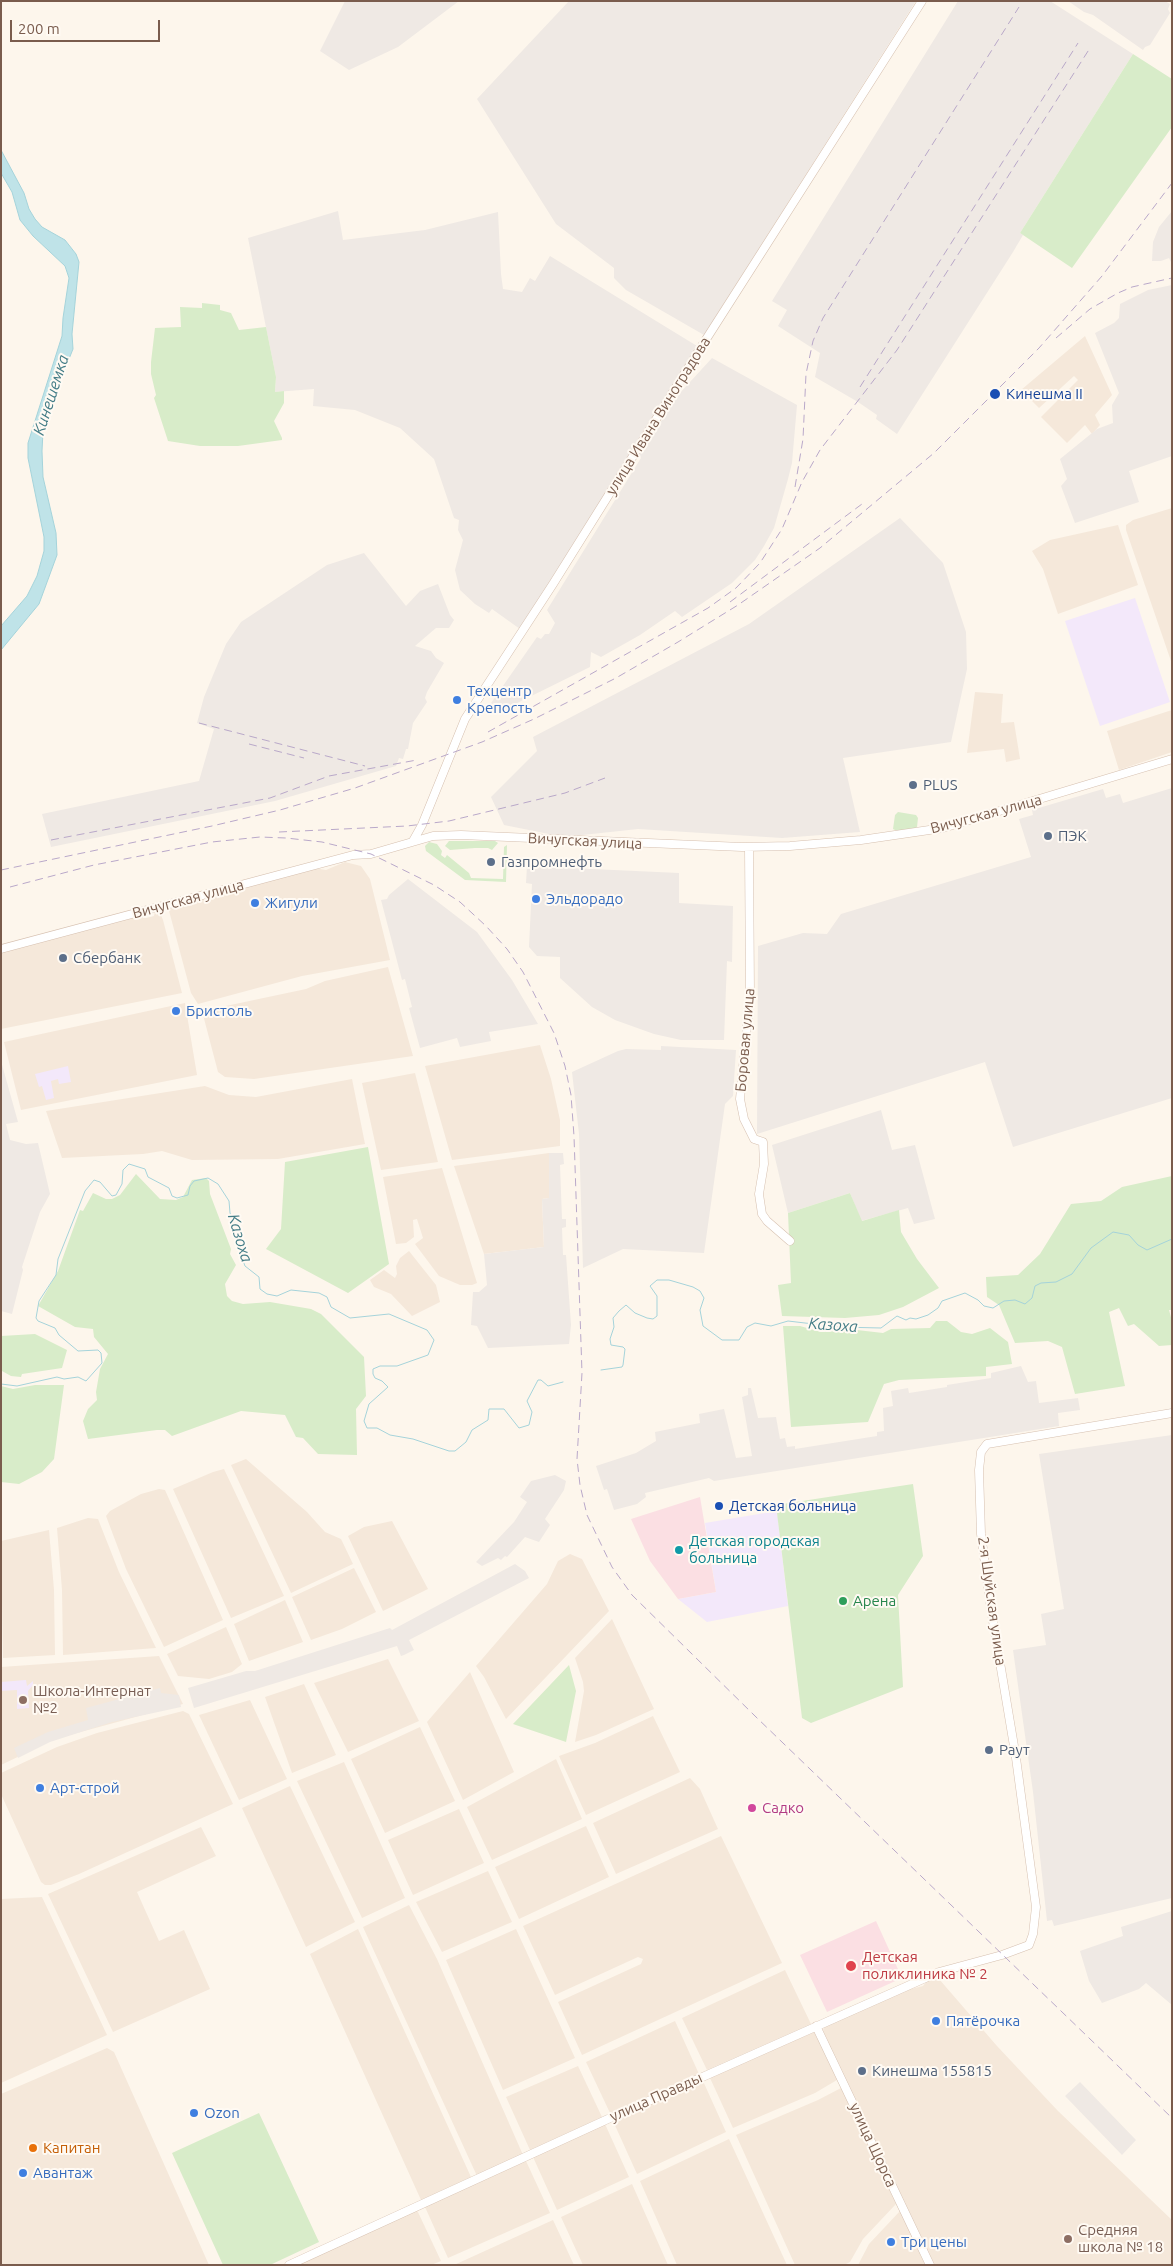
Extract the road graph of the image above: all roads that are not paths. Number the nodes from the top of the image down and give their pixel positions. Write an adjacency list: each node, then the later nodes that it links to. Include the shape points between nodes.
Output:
1 (922, 1): 3 (street, улица Ивана Виноградова, via 465,719)
2 (1172, 759): 4 (street, Вичугская улица, via 931,830 861,840)
3 (413, 841): 4 (street, Вичугская улица, via 461,835); 5 (street, Вичугская улица)
4 (749, 847): 6 (street, Боровая улица, via 750,995 740,1099 744,1119 754,1139 763,1142 764,1164 759,1194 762,1214)
5 (1, 948)
6 (790, 1241)
7 (1172, 1413): 8 (street, 2-я Шуйская улица, via 987,1444 981,1452 983,1543 1035,1900 1036,1922)
8 (1029, 1945): 9 (street, улица Правды, via 939,1972)
9 (816, 2026): 10 (street, улица Правды); 11 (street, улица Щорса)
10 (289, 2265)
11 (930, 2265)

